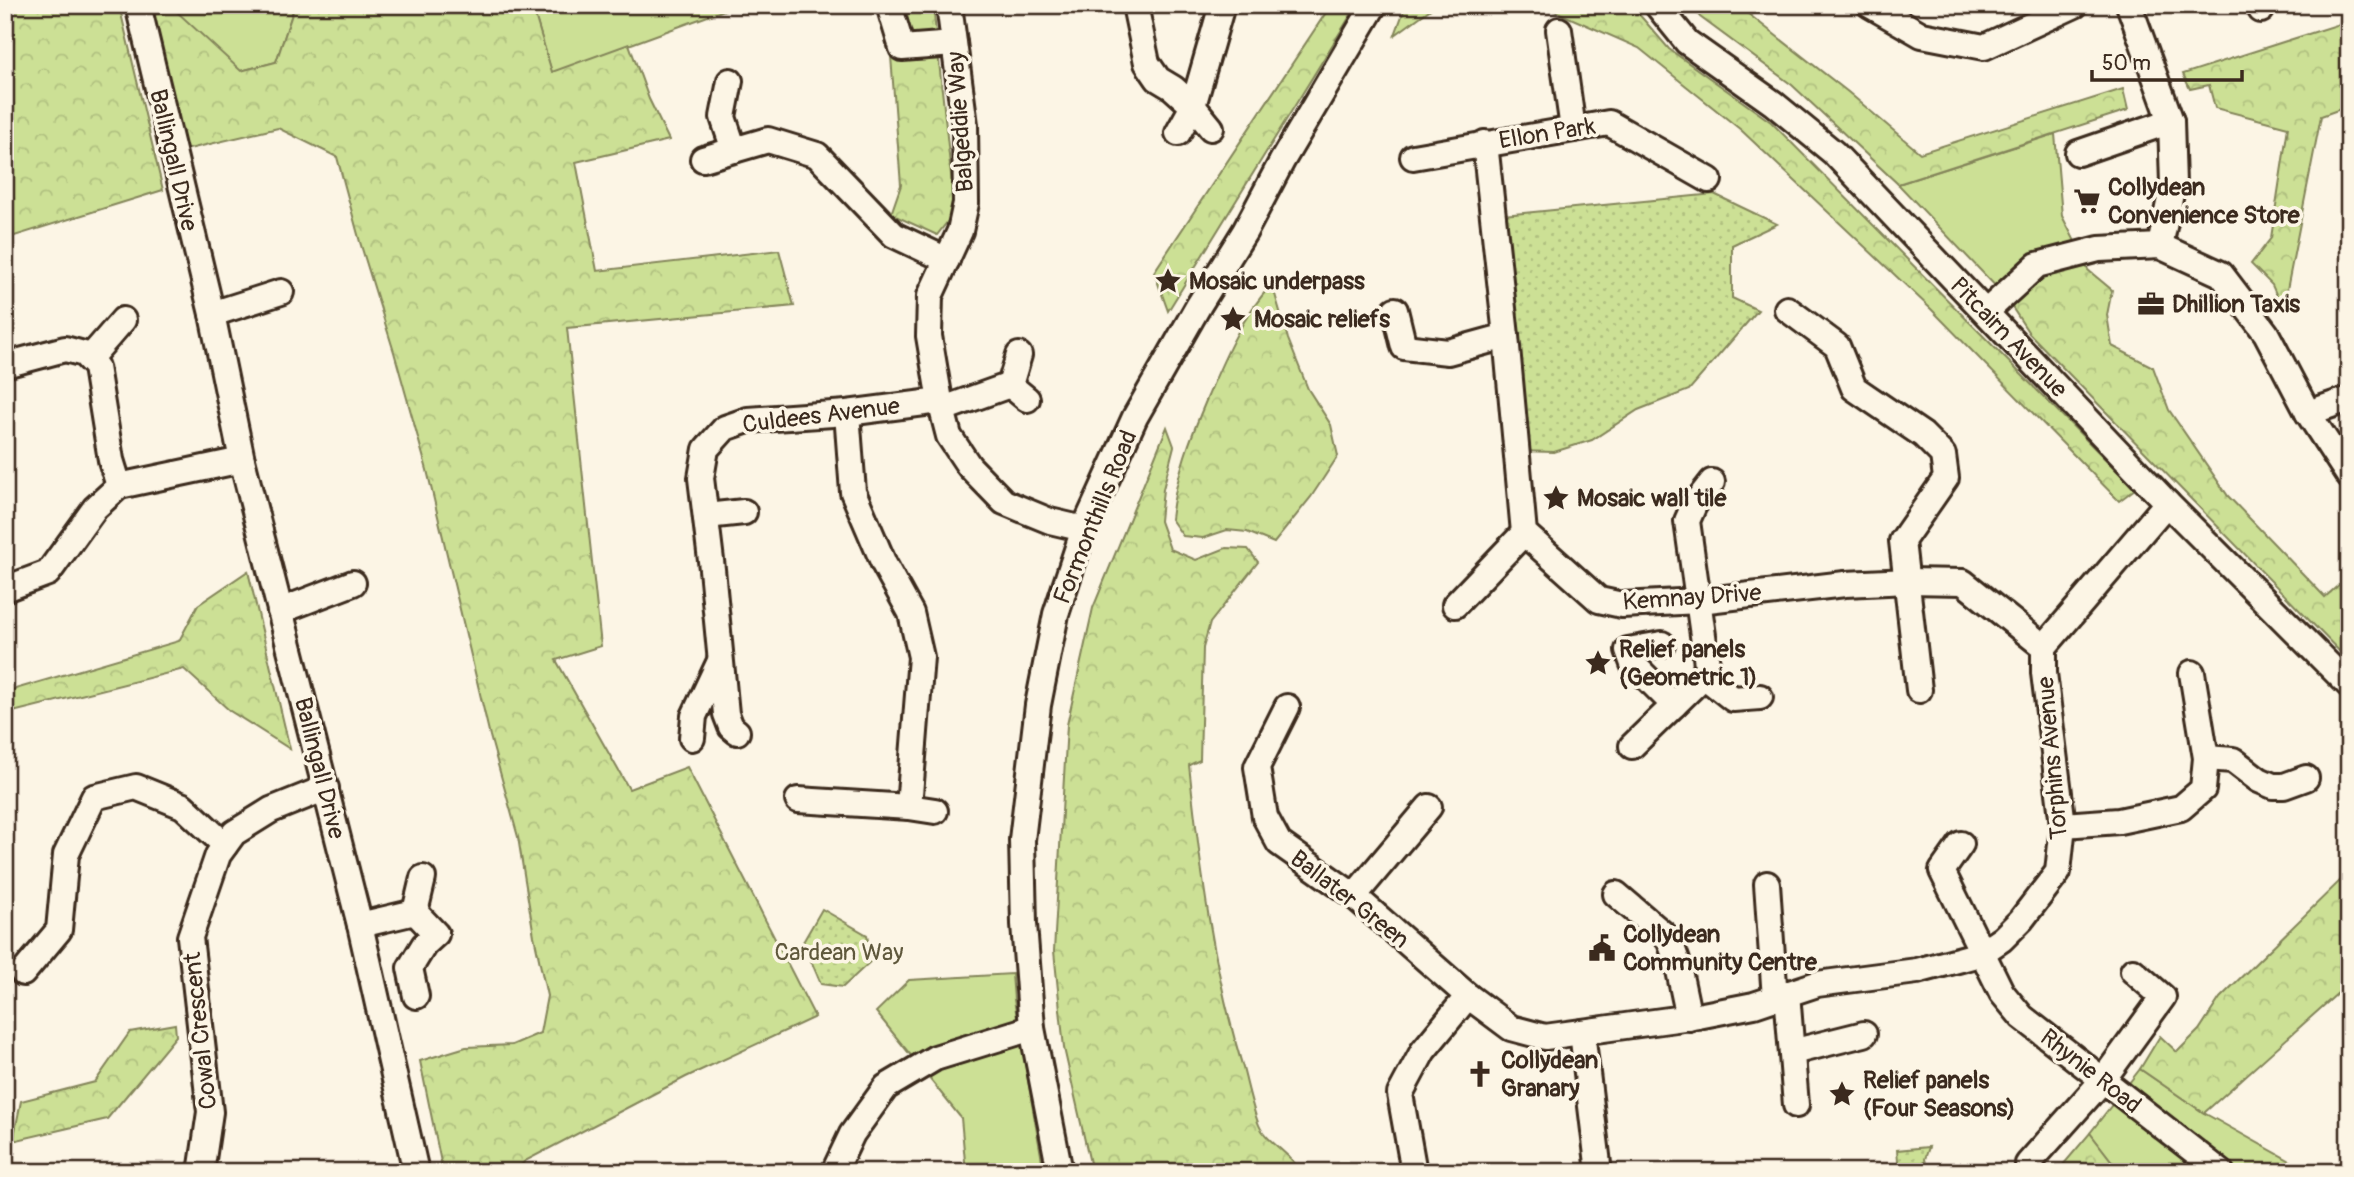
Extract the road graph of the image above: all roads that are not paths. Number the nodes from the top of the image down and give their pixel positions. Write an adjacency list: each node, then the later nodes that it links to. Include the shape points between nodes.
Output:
1 (138, 5): 31 (street, Ballingall Drive)
2 (889, 5): 12 (street, via 902,48)
3 (949, 5): 12 (street, Balgeddie Way)
4 (1135, 5): 14 (street, via 1147,63 1158,79)
5 (1222, 5): 14 (street)
6 (1374, 5): 48 (street, Formonthills Road, via 1135,416)
7 (1657, 5): 30 (street, Pitcairn Avenue, via 1687,42 1834,153)
8 (1870, 5): 9 (street, via 1922,36 1984,47)
9 (2075, 5)
10 (2129, 5): 15 (street)
11 (1559, 30): 17 (street)
12 (954, 44): 26 (street, Balgeddie Way, via 965,125 966,203)
13 (730, 81): 20 (street, via 723,117)
14 (1193, 106): 16 (street); 18 (street)
15 (2171, 121): 21 (street); 25 (street, via 2173,184)
16 (1211, 128)
17 (1573, 129): 19 (street, Ellon Park); 24 (street, Ellon Park, via 1609,123)
18 (1178, 133)
19 (1485, 143): 22 (street, Ellon Park); 33 (street)
20 (734, 150): 23 (street); 26 (street, via 768,140 817,155 894,235)
21 (2077, 153)
22 (1413, 157)
23 (704, 159)
24 (1709, 180)
25 (2160, 246): 30 (street, via 2099,249 2037,265); 40 (street, via 2221,274 2266,333)
26 (947, 260): 38 (street, Balgeddie Way, via 930,296 929,336)
27 (281, 292): 31 (street)
28 (1787, 309): 50 (street, via 1837,346 1854,388 1923,435 1943,456 1946,478 1902,541)
29 (1395, 310): 33 (street, via 1404,347 1448,352)
30 (1986, 312): 45 (street, Pitcairn Avenue)
31 (212, 314): 41 (street, Ballingall Drive)
32 (123, 320): 35 (street)
33 (1506, 336): 49 (street)
34 (1019, 355): 38 (street, Culdees Avenue, via 1019,392)
35 (89, 359): 36 (street, via 65,349); 44 (street, via 96,367)
36 (5, 365)
37 (2349, 399): 40 (street)
38 (941, 405): 39 (street, Culdees Avenue); 48 (street, Balgeddie Way, via 949,436 969,466 1004,502)
39 (847, 413): 47 (street, Culdees Avenue, via 748,421 725,428 706,449 701,478); 73 (street, via 853,492 911,613 921,657)
40 (2308, 413): 42 (street)
41 (242, 460): 44 (street); 55 (street, Ballingall Drive)
42 (2349, 476)
43 (1712, 482): 53 (street, via 1687,521)
44 (119, 486): 52 (street, via 95,509 48,573)
45 (2167, 503): 57 (street, Torphins Avenue); 61 (street, Pitcairn Avenue)
46 (744, 512): 47 (street)
47 (706, 516): 58 (street, Culdees Avenue)
48 (1084, 529): 92 (street, Formonthills Road, via 1056,614 1022,840)
49 (1524, 533): 53 (street, Kemnay Drive, via 1599,600 1622,605); 54 (street)
50 (1908, 581): 53 (street, Kemnay Drive); 57 (street, Kemnay Drive, via 1963,582); 62 (street)
51 (353, 583): 55 (street)
52 (5, 589)
53 (1699, 600): 60 (street, via 1707,664)
54 (1455, 606)
55 (280, 611): 71 (street, Ballingall Drive)
56 (1662, 644): 64 (street, via 1628,650 1633,664)
57 (2044, 648): 76 (street, Torphins Avenue)
58 (721, 659): 66 (street, Culdees Avenue, via 726,714); 67 (street, via 694,716)
59 (2192, 673): 69 (street)
60 (1704, 676): 63 (street, via 1733,699); 64 (street)
61 (2349, 685)
62 (1919, 690)
63 (1760, 697)
64 (1674, 705): 68 (street)
65 (1287, 707): 82 (street, Ballater Green, via 1257,767 1265,817 1279,843)
66 (737, 732)
67 (692, 738)
68 (1632, 746)
69 (2206, 758): 70 (street, via 2233,760 2273,786); 76 (street, via 2203,789 2181,808 2119,821)
70 (2306, 778)
71 (326, 788): 78 (street, Cowal Crescent, via 271,810 234,833); 84 (street, Ballingall Drive)
72 (798, 800): 73 (street)
73 (909, 807): 75 (street)
74 (1429, 807): 82 (street)
75 (935, 811)
76 (2063, 825): 85 (street, Torphins Avenue, via 2059,872 2021,920)
77 (1961, 844): 85 (street, Rhynie Road, via 1942,871)
78 (225, 845): 87 (street, via 183,806 136,787 94,797 66,855 59,930); 99 (street, Cowal Crescent, via 190,937 210,1112)
79 (423, 878): 83 (street)
80 (1767, 884): 90 (street)
81 (1616, 894): 91 (street, via 1669,939)
82 (1354, 896): 89 (street, Ballater Green)
83 (415, 912): 84 (street); 88 (street, via 436,934 411,968)
84 (359, 925): 100 (street, Ballingall Drive)
85 (1980, 954): 90 (street, Torphins Avenue, via 1917,971 1817,984); 96 (street, Rhynie Road, via 2022,1017)
86 (2133, 971): 96 (street, via 2163,997)
87 (23, 973)
88 (416, 996)
89 (1468, 996): 93 (street, Torphins Avenue, via 1511,1028 1545,1037); 103 (street, via 1423,1052 1400,1094)
90 (1781, 996): 91 (street, Torphins Avenue); 95 (street)
91 (1689, 1018): 93 (street, Torphins Avenue)
92 (1032, 1028): 101 (street, via 935,1058 886,1087 852,1134); 102 (street, Formonthills Road)
93 (1582, 1032): 104 (street)
94 (1864, 1034): 95 (street)
95 (1792, 1052): 97 (street)
96 (2102, 1081): 98 (street); 105 (street, Rhynie Road)
97 (1796, 1105)
98 (2028, 1164)
99 (199, 1172)
100 (416, 1172)
101 (834, 1172)
102 (1060, 1172)
103 (1414, 1172)
104 (1599, 1172)
105 (2221, 1172)

